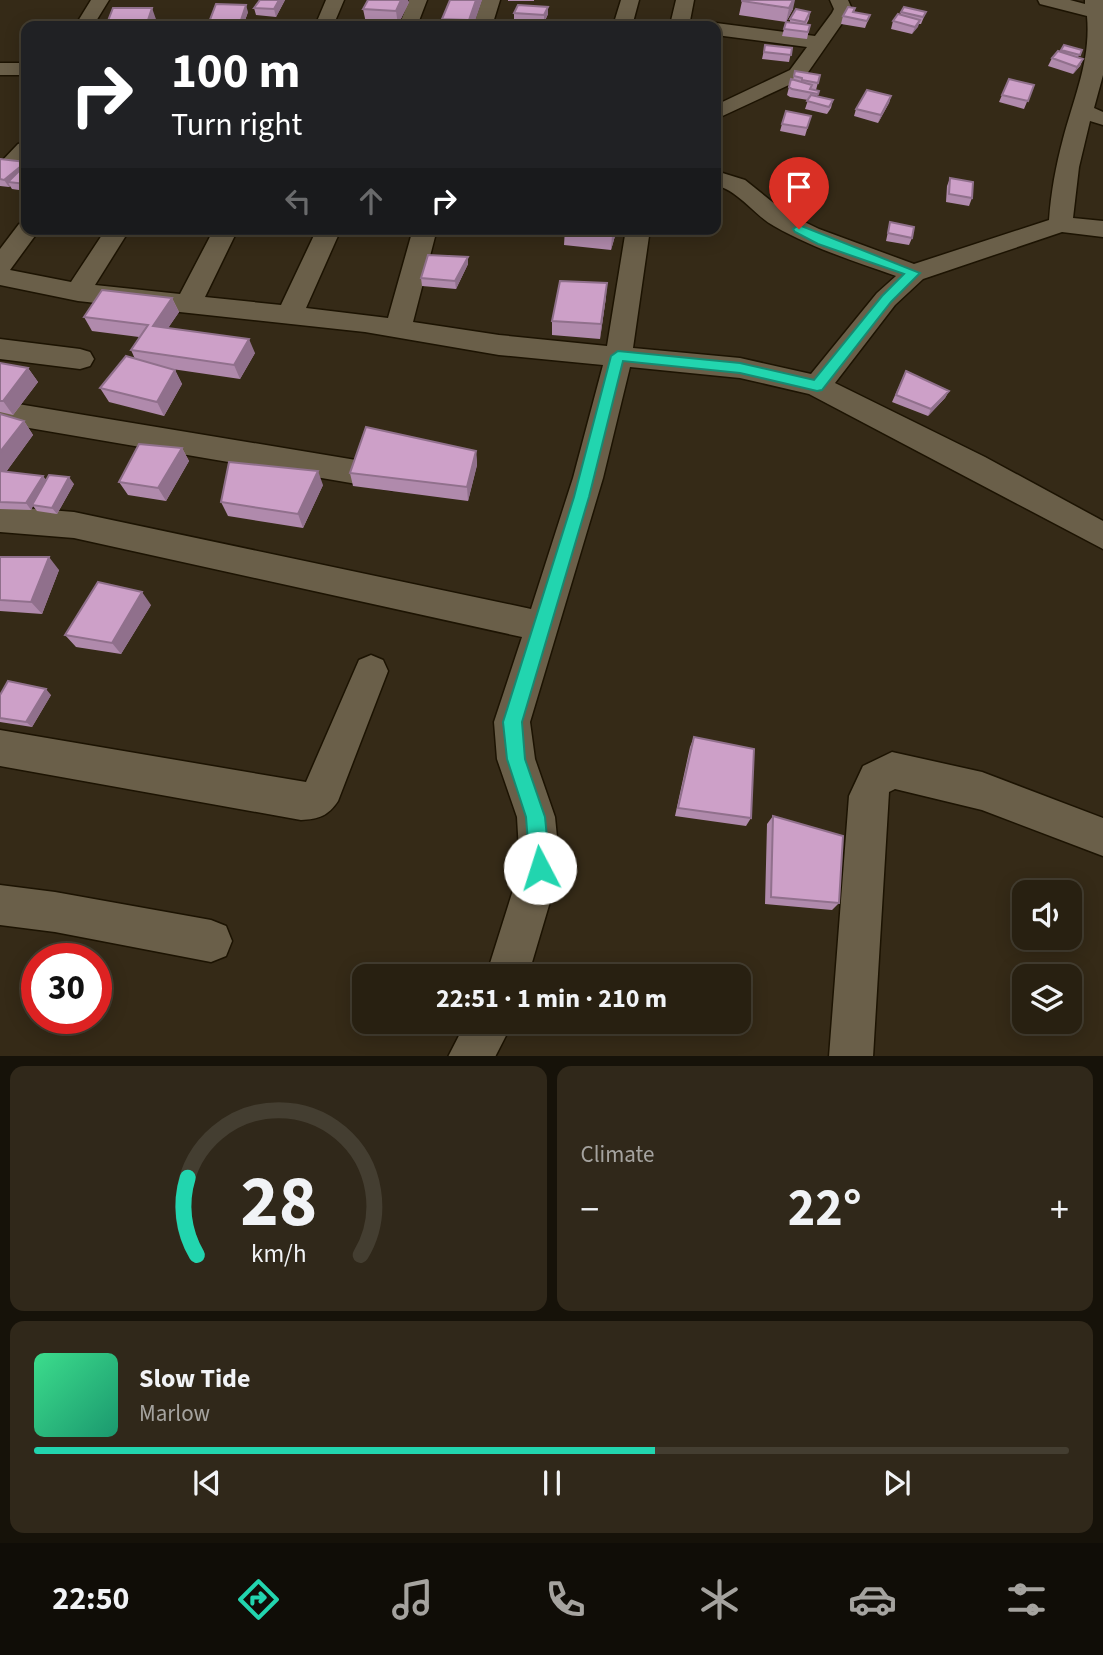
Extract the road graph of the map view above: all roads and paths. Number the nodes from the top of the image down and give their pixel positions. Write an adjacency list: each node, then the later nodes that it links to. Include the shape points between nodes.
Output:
1 (100, 0): 10 (street)
2 (335, 0): 11 (street)
3 (418, 0): 12 (street)
4 (491, 0): 13 (street)
5 (630, 0): 14 (street)
6 (685, 0): 15 (street)
7 (839, 0): 17 (street, via 841,15)
8 (1046, 0): 9 (street)
9 (1098, 9): 18 (street)
10 (87, 21)
11 (326, 21)
12 (410, 21)
13 (485, 21)
14 (624, 21)
15 (685, 21)
16 (721, 30): 17 (street)
17 (820, 43): 21 (street, via 797,74)
18 (1102, 54): 22 (street)
19 (0, 69): 20 (street)
20 (21, 69)
21 (721, 111)
22 (1092, 115): 26 (street, via 1071,146)
23 (21, 154): 24 (street)
24 (0, 176)
25 (721, 179): 35 (street, via 738,184 776,217 822,241)
26 (1061, 224): 27 (street); 35 (street)
27 (1103, 229)
28 (23, 235): 34 (street)
29 (114, 235): 37 (street)
30 (223, 235): 38 (street)
31 (326, 235): 39 (street)
32 (423, 235): 40 (street)
33 (637, 235): 42 (street)
34 (0, 266)
35 (914, 273): 44 (street, via 886,299)
36 (0, 277): 37 (street)
37 (78, 292): 38 (street)
38 (188, 304): 39 (street)
39 (289, 315): 40 (street)
40 (398, 328): 42 (street, via 499,345)
41 (0, 349): 43 (street)
42 (618, 356): 44 (street, via 740,368); 49 (street, via 582,497)
43 (79, 359)
44 (817, 386): 48 (street)
45 (0, 412): 46 (street)
46 (412, 481)
47 (0, 519): 49 (street, via 74,525)
48 (1103, 536)
49 (542, 626): 55 (street, via 512,722 516,759 536,817 540,868)
50 (370, 671): 51 (street, via 325,788 316,800 301,802)
51 (0, 748)
52 (1103, 837): 58 (street, via 982,791 892,770 876,779 868,796)
53 (0, 905): 54 (street)
54 (211, 941)
55 (511, 964)
56 (484, 1034): 57 (street)
57 (470, 1056)
58 (851, 1056)

